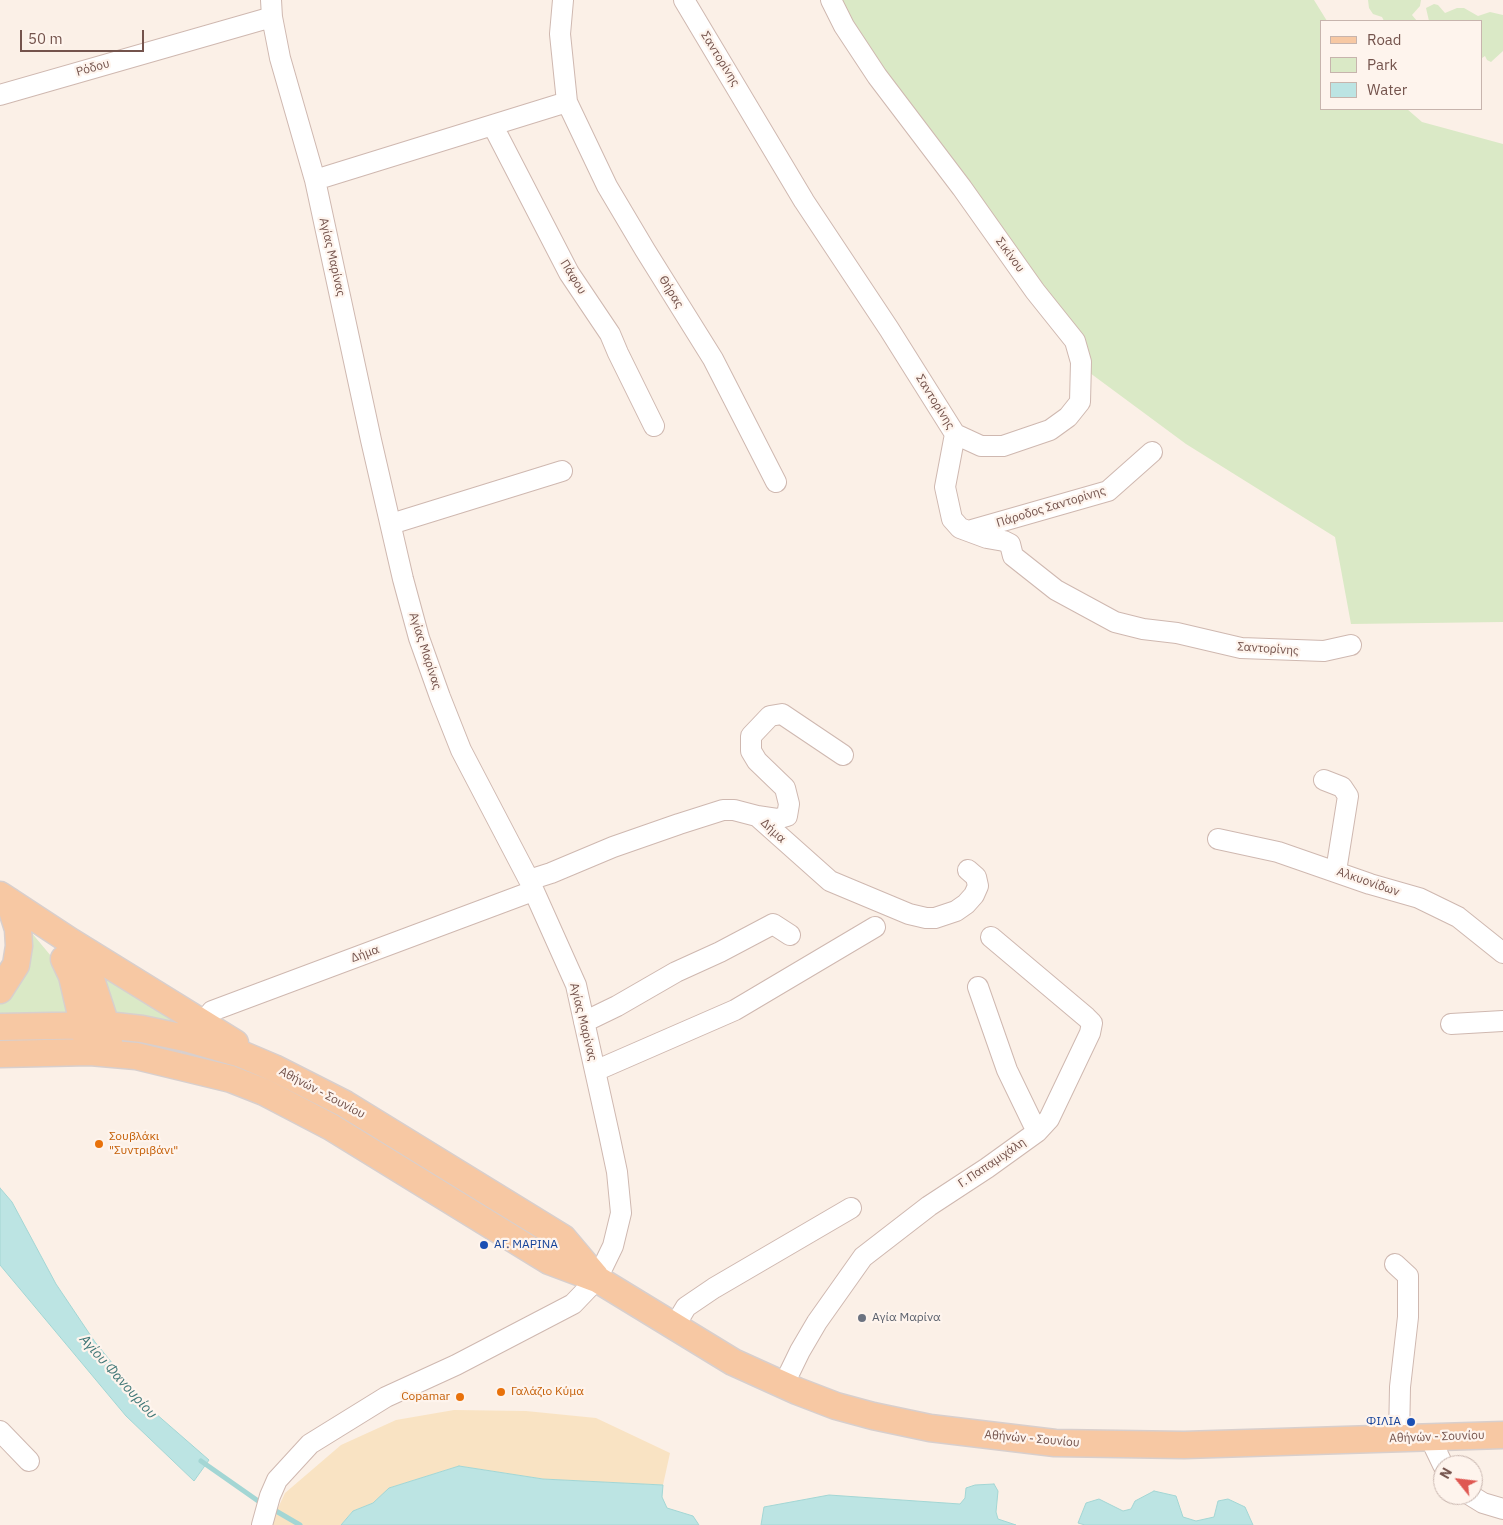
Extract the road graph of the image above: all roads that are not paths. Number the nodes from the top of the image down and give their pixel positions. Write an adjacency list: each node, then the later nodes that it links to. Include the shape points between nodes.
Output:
1 (563, 0): 6 (street, via 560,34)
2 (684, 0): 10 (street, Σαντορίνης, via 804,201)
3 (831, 0): 10 (street, Σικίνου, via 877,76 1075,341 1081,362 1080,402 1068,417 1050,430 1003,446 981,446)
4 (272, 8): 5 (street, Ρόδου); 8 (street, Αγίας Μαρίνας, via 280,58)
5 (0, 95)
6 (567, 102): 7 (street); 13 (street, Θήρας, via 607,186 712,359)
7 (493, 126): 8 (street); 9 (street, Πάφου, via 569,273 610,334)
8 (315, 180): 14 (street, Αγίας Μαρίνας)
9 (654, 426)
10 (955, 434): 15 (street, Σαντορίνης, via 945,487 952,520)
11 (1152, 452): 15 (street, Πάροδος Σαντορίνης, via 1108,491)
12 (562, 471): 14 (street)
13 (776, 482)
14 (391, 524): 23 (street, Αγίας Μαρίνας, via 419,638 440,697 479,786)
15 (968, 531): 16 (street, Σαντορίνης, via 1010,544 1013,556 1056,590 1115,622 1241,648 1324,651)
16 (1351, 645)
17 (843, 755): 19 (street, via 782,714 770,716 751,736 751,751 785,788 789,804 787,816 777,819)
18 (1324, 780): 22 (street, via 1342,787 1348,796)
19 (757, 816): 21 (street, Δήμα, via 830,881 909,914 935,918 966,904 978,886 976,877); 23 (street, Δήμα, via 744,811 723,810 613,847)
20 (1218, 840): 22 (street, Αλκυονίδων, via 1278,852)
21 (968, 870)
22 (1336, 871): 30 (street, Αλκυονίδων, via 1419,898 1458,917)
23 (531, 885): 34 (street, Αγίας Μαρίνας, via 576,985); 35 (street, Δήμα, via 212,1010)
24 (4, 898): 25 (main road); 32 (main road, via 18,929 19,946 16,965)
25 (37, 919): 29 (main road); 37 (main road, via 67,963)
26 (875, 927): 42 (street, via 735,1010)
27 (790, 935): 34 (street, via 773,924)
28 (991, 937): 43 (street, Γ. Παπαμιχάλη, via 1092,1023 1049,1119)
29 (70, 941): 35 (main road); 37 (main road, via 87,967)
30 (1503, 953)
31 (978, 987): 43 (street, via 1006,1070)
32 (0, 990)
33 (1503, 1021): 36 (street)
34 (584, 1022): 42 (street, Αγίας Μαρίνας)
35 (203, 1023): 41 (main road)
36 (1450, 1024)
37 (95, 1025): 38 (main road, Αθήνών - Σουνίου); 39 (main road); 41 (main road, Αθήνών - Σουνίου, via 142,1029 185,1038 241,1054)
38 (0, 1027)
39 (100, 1052): 40 (main road, Αθήνών - Σουνίου); 46 (main road, Αθήνών - Σουνίου, via 179,1065 264,1092 331,1127 549,1261)
40 (0, 1054)
41 (274, 1068): 46 (main road, Αθήνών - Σουνίου, via 345,1104 563,1238)
42 (595, 1071): 46 (street, Αγίας Μαρίνας, via 617,1172 621,1213 613,1246)
43 (1037, 1132): 48 (street, Γ. Παπαμιχάλη, via 929,1206 863,1257 817,1322)
44 (851, 1208): 47 (street, via 700,1297 686,1307)
45 (1395, 1264): 52 (street, via 1408,1276)
46 (597, 1278): 47 (main road, Αθήνών - Σουνίου); 57 (street, Αγίας Μαρίνας, via 573,1304 561,1311 386,1397 310,1444 277,1480)
47 (674, 1327): 48 (main road, Αθήνών - Σουνίου, via 733,1362)
48 (783, 1386): 52 (main road, Αθήνών - Σουνίου, via 836,1406 910,1425 1055,1443 1184,1445)
49 (1503, 1435): 51 (main road, Αθήνών - Σουνίου)
50 (1, 1437): 54 (street)
51 (1430, 1438): 52 (main road, Αθήνών - Σουνίου); 53 (street)
52 (1399, 1439)
53 (1438, 1455)
54 (29, 1461)
55 (1483, 1503): 56 (street)
56 (1503, 1509)
57 (262, 1525)

